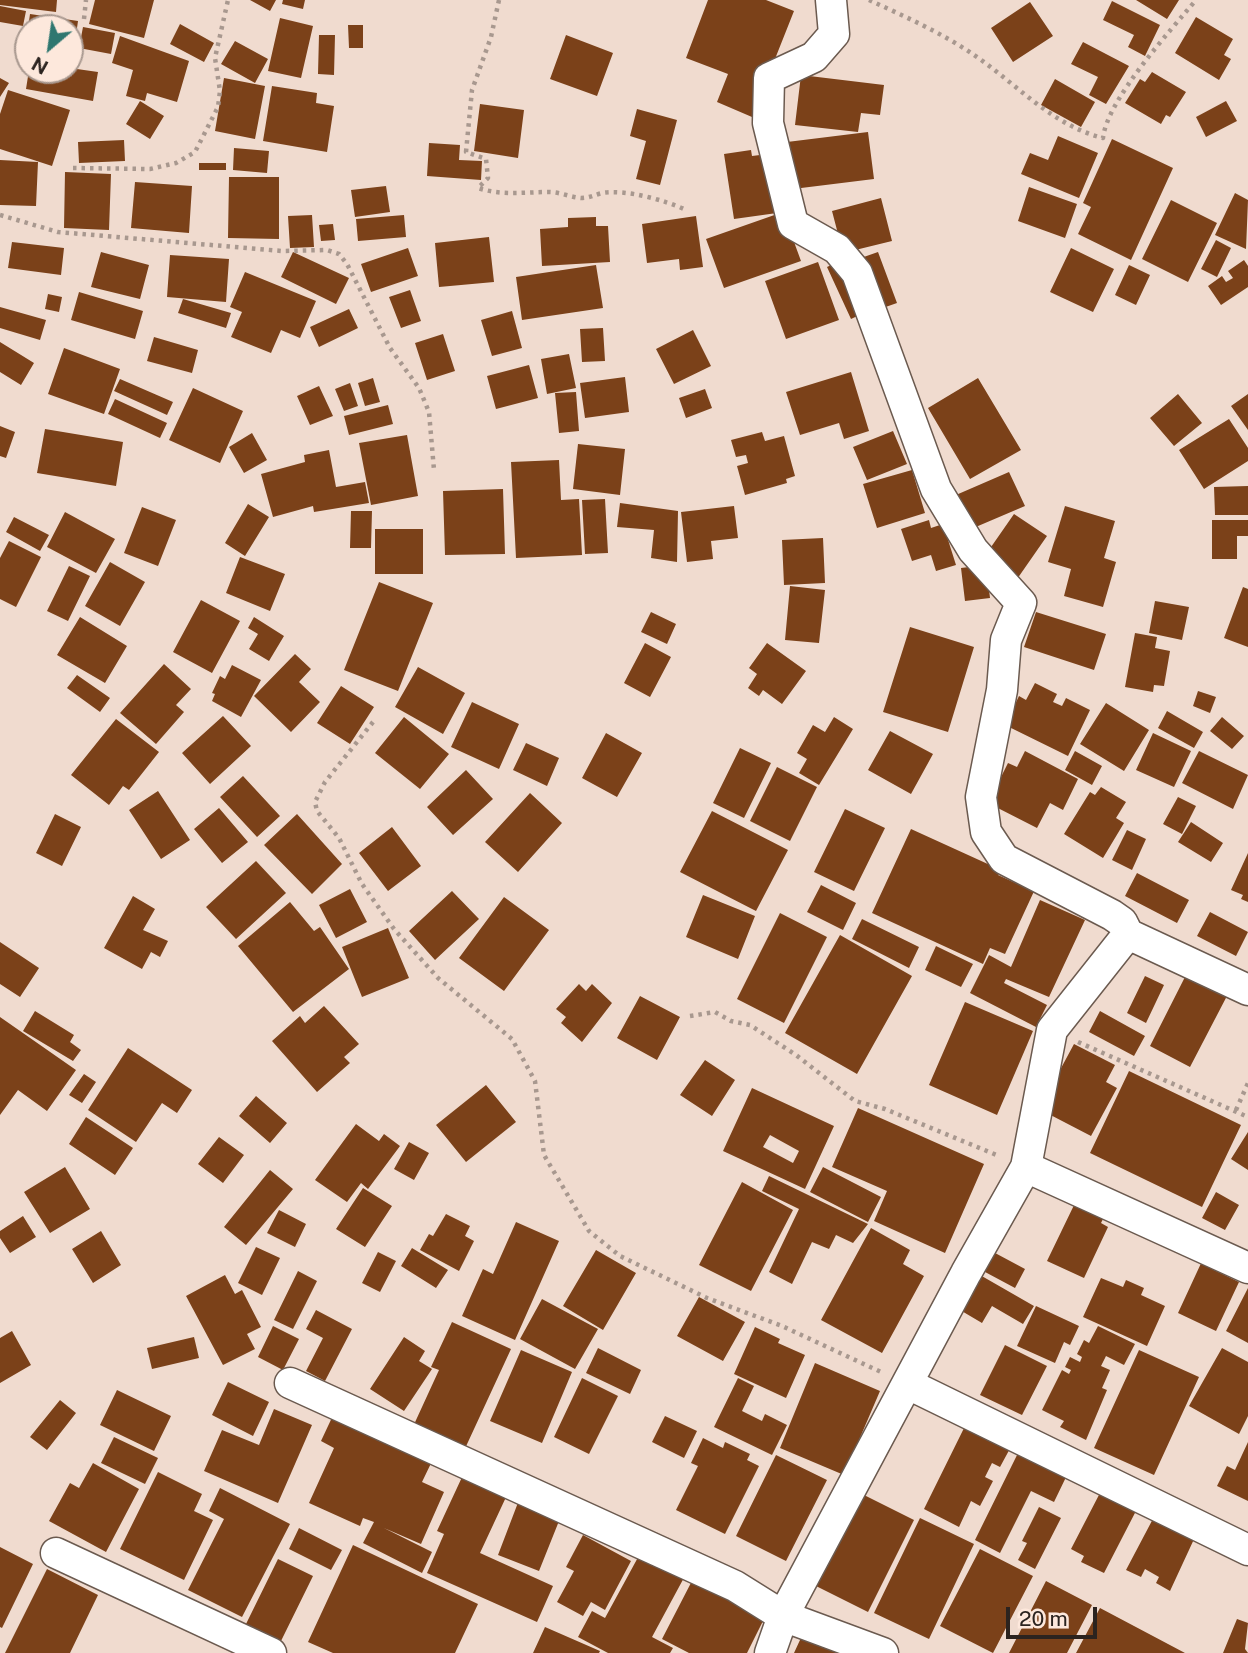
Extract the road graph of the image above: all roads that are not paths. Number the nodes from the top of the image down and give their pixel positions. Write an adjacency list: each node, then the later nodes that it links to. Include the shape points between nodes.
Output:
1 (831, 0): 2 (street, via 834,34 814,57 769,78 768,123 793,224 837,249 858,273 936,489 973,551 1021,603 1006,640 1002,690 981,797 986,832 1004,859 1112,915)
2 (1128, 934): 3 (street); 4 (street, via 1052,1030)
3 (1248, 990)
4 (1026, 1167): 5 (street); 7 (street)
5 (1248, 1268)
6 (290, 1383): 10 (street, via 735,1586)
7 (908, 1384): 8 (street); 10 (street)
8 (1248, 1550)
9 (56, 1553): 11 (street)
10 (783, 1616): 12 (street); 13 (street)
11 (271, 1653)
12 (770, 1653)
13 (883, 1653)

